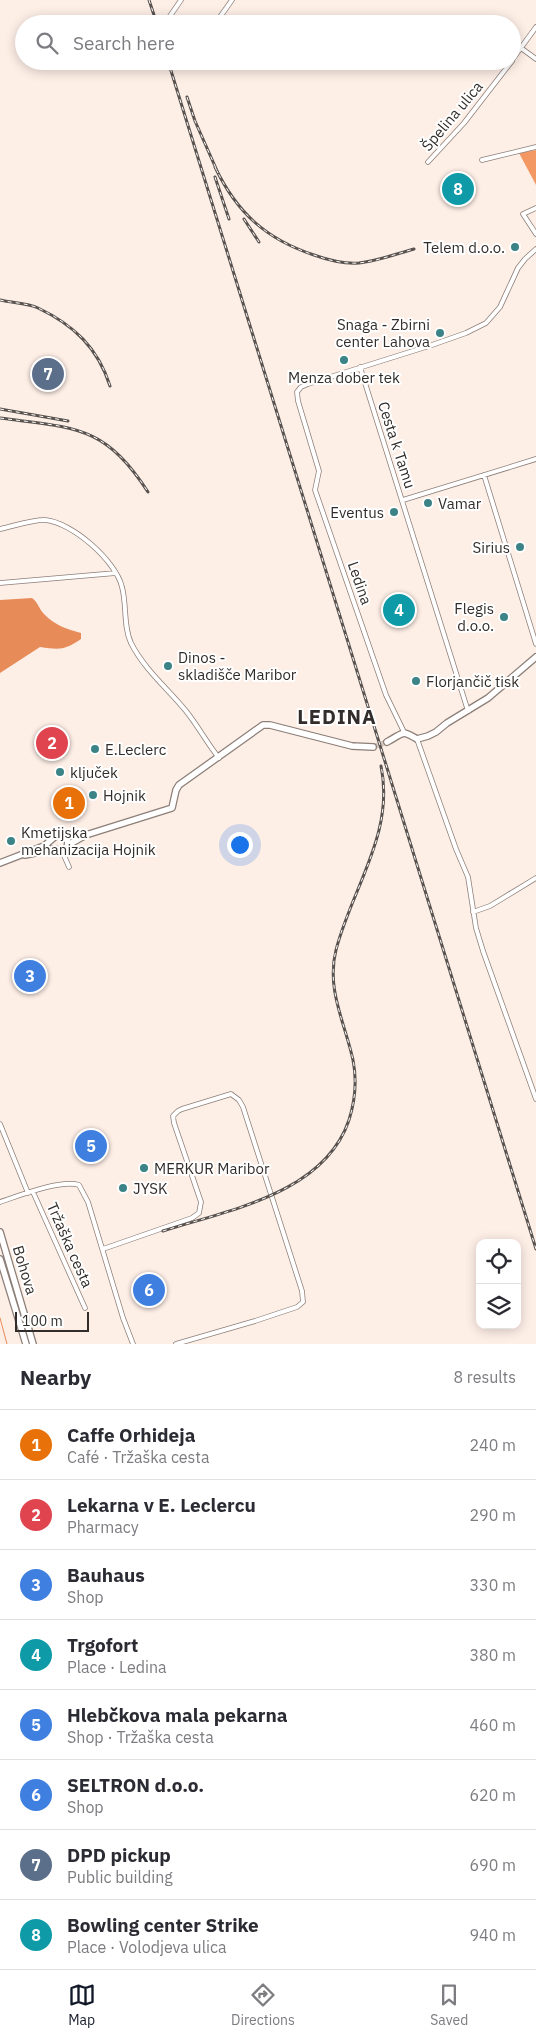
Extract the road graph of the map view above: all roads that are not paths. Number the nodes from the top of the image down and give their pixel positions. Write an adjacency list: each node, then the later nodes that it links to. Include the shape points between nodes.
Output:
1 (181, 0): 3 (street)
2 (232, 0): 4 (street)
3 (171, 15)
4 (221, 15)
5 (536, 28): 6 (street, Špelina ulica)
6 (521, 48): 7 (street)
7 (536, 59)
8 (505, 70): 11 (street, Špelina ulica, via 464,123)
9 (536, 147): 10 (street)
10 (482, 160)
11 (428, 162)
12 (536, 208): 13 (street, via 523,214)
13 (536, 234)
14 (536, 249): 15 (street, via 518,268 500,307 486,322 466,333)
15 (360, 367): 18 (street, Cesta k Tamu); 25 (street, Ledina, via 301,387 297,392 298,401 318,467 315,490 386,695)
16 (536, 459): 17 (street, Cesta k Tamu)
17 (484, 475): 18 (street, Cesta k Tamu); 22 (street)
18 (403, 500): 24 (street, Cesta k Tamu)
19 (0, 529): 20 (street, via 53,521 91,544)
20 (116, 573): 21 (street); 29 (street, via 122,584 131,642)
21 (0, 583)
22 (536, 644)
23 (536, 657): 24 (street, via 488,698)
24 (468, 710): 26 (street, via 428,736)
25 (404, 732): 26 (street); 27 (street)
26 (417, 739): 40 (street, via 468,877)
27 (387, 742)
28 (373, 747): 29 (street, via 352,746 266,725)
29 (219, 758): 30 (street, via 179,785 172,808)
30 (89, 834): 31 (street); 33 (street)
31 (65, 837): 32 (street, via 57,835); 33 (street)
32 (52, 840): 34 (street); 36 (street)
33 (68, 845): 35 (street)
34 (54, 849): 35 (street); 36 (street)
35 (62, 851): 38 (street)
36 (25, 855): 37 (street)
37 (0, 863)
38 (69, 867)
39 (536, 878): 40 (street, via 508,897)
40 (473, 912): 41 (street, via 483,951)
41 (536, 1099)
42 (0, 1124): 43 (street, Tržaška cesta)
43 (30, 1193): 44 (street, Tržaška cesta); 46 (street, Tržaška cesta, via 72,1182 79,1185 85,1193); 48 (street, Tržaška cesta)
44 (0, 1202)
45 (0, 1232): 50 (street, Bohova)
46 (103, 1249): 51 (street); 52 (street, via 199,1213 201,1202 173,1116 182,1109 231,1094 235,1096 243,1107 304,1298 296,1307)
47 (0, 1259): 49 (street, Bohova)
48 (85, 1308)
49 (26, 1344)
50 (34, 1344)
51 (133, 1344)
52 (176, 1344)

